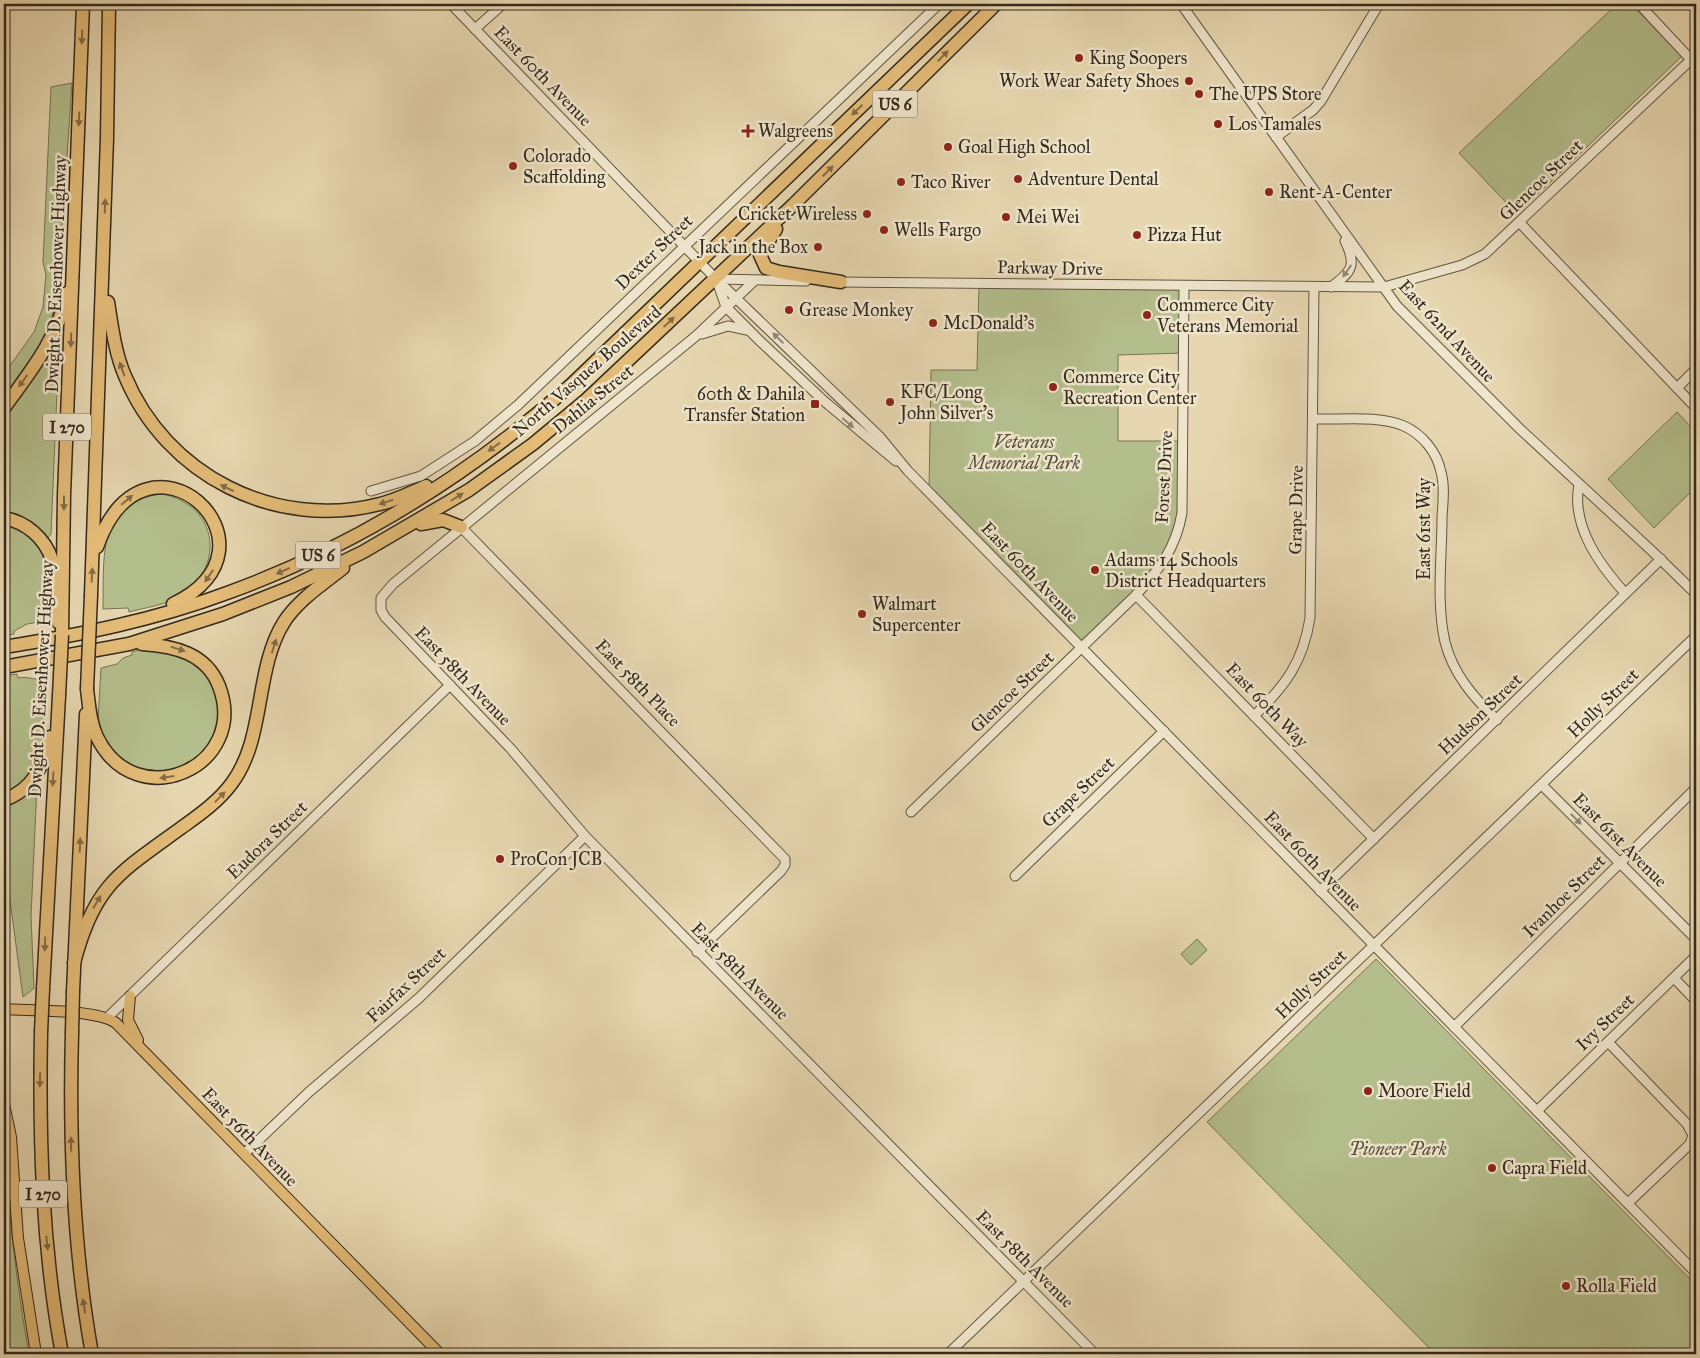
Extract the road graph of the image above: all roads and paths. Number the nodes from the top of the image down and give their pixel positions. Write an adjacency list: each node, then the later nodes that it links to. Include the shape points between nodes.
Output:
1 (83, 4): 19 (highway, Dwight D. Eisenhower Highway / I 270, one-way to 19)
2 (109, 4): 18 (highway, I 270, one-way to 2)
3 (451, 4): 11 (street, East 60th Avenue)
4 (503, 4): 11 (street)
5 (939, 4): 17 (street, Dexter Street)
6 (968, 4): 20 (highway, North Vasquez Boulevard / US 6, one-way to 20)
7 (996, 4): 14 (highway, North Vasquez Boulevard / US 6, one-way to 7)
8 (1181, 4): 13 (street, East 62nd Avenue)
9 (1379, 4): 13 (street, via 1321,101)
10 (1638, 4): 12 (street)
11 (476, 29): 17 (street, East 60th Avenue)
12 (1695, 60): 16 (street, Glencoe Street)
13 (1276, 137): 15 (street, East 62nd Avenue)
14 (793, 205): 21 (highway, North Vasquez Boulevard / US 6); 23 (highway, via 761,251 763,265 769,270)
15 (1334, 218): 26 (street, one-way to 26, via 1352,255 1352,264 1347,274); 27 (street, East 62nd Avenue)
16 (1520, 222): 27 (street, Glencoe Street, via 1485,254 1472,261); 33 (street)
17 (684, 246): 20 (street, East 60th Avenue); 40 (street, Dexter Street, via 518,405 475,441 421,476)
18 (104, 255): 37 (highway, one-way to 18, via 402,497 360,508 321,511 277,505 220,484 184,459 162,438 131,391 114,340); 45 (highway, I 270)
19 (74, 256): 34 (highway, one-way to 34, via 57,326 37,362); 51 (highway, Dwight D. Eisenhower Highway / I 270, one-way to 51)
20 (698, 261): 21 (street, East 60th Avenue); 37 (highway, North Vasquez Boulevard / US 6, one-way to 37, via 571,385)
21 (716, 279): 22 (street, Parkway Drive); 28 (street, East 60th Avenue); 29 (street, East 60th Avenue); 43 (highway, North Vasquez Boulevard / US 6, one-way to 21, via 496,471 563,420)
22 (754, 281): 23 (street, Parkway Drive); 28 (street, Dahlia Street)
23 (842, 282): 24 (street, Parkway Drive)
24 (1184, 286): 25 (street, Parkway Drive); 49 (street, Forest Drive, via 1182,514 1178,534 1165,560)
25 (1314, 287): 26 (street, Parkway Drive); 36 (street, Grape Drive)
26 (1331, 287): 27 (street, Parkway Drive)
27 (1384, 287): 39 (street, East 62nd Avenue, via 1397,306)
28 (736, 298): 29 (street, Dahlia Street); 38 (street, East 60th Avenue, one-way to 28, via 880,437)
29 (726, 307): 30 (street, East 60th Avenue); 31 (street, Dahlia Street)
30 (751, 332): 31 (street, via 728,326); 38 (street, East 60th Avenue, one-way to 38, via 824,401)
31 (696, 336): 42 (street, Dahlia Street)
32 (1696, 369): 33 (street)
33 (1677, 388): 35 (street)
34 (4, 408)
35 (1696, 408)
36 (1314, 419): 63 (street, Grape Drive, via 1307,634 1297,663 1285,684); 64 (street, East 61st Way, via 1397,424 1415,432 1433,452 1442,477 1441,603 1446,644 1466,686)
37 (477, 459): 52 (highway, North Vasquez Boulevard / US 6, one-way to 52, via 430,492 327,550 226,594)
38 (908, 471): 58 (street, East 60th Avenue)
39 (1579, 484): 46 (street, East 62nd Avenue); 47 (street, via 1577,503 1582,527 1598,558)
40 (370, 491)
41 (4, 518): 51 (highway, via 25,525 47,550)
42 (461, 527): 43 (highway, via 439,520); 50 (street, Dahlia Street, via 392,584); 77 (street, East 58th Place, via 782,853 785,865 781,871)
43 (400, 532): 44 (highway, North Vasquez Boulevard / US 6)
44 (363, 552): 56 (highway, North Vasquez Boulevard / US 6, via 291,587 223,614); 79 (highway, one-way to 44, via 90,913 113,880 202,813 232,783 246,755 272,649 284,622 308,596)
45 (93, 556): 52 (highway, one-way to 52, via 106,525 123,502 133,495 167,488 194,497 204,506 213,518 219,538 214,568 197,591); 61 (highway, I 270, one-way to 45, bridge)
46 (1661, 559): 47 (street, Hudson Street); 48 (street, East 62nd Avenue)
47 (1625, 593): 64 (street, Hudson Street)
48 (1696, 594)
49 (1136, 595): 58 (street, Glencoe Street); 63 (street, East 60th Way)
50 (381, 598): 60 (street, East 58th Avenue, via 385,617)
51 (58, 599): 62 (highway, Dwight D. Eisenhower Highway / I 270, bridge, via 62,635)
52 (144, 619): 55 (highway, North Vasquez Boulevard / US 6)
53 (1696, 636): 66 (street, Holly Street)
54 (4, 642): 55 (highway)
55 (29, 643): 57 (highway, North Vasquez Boulevard / US 6)
56 (129, 644): 59 (highway, North Vasquez Boulevard / US 6); 61 (highway, one-way to 61, via 169,646 188,652 204,663 214,676 222,694 225,715 220,736 207,757 191,770 167,778 152,778 126,770 115,762 96,736)
57 (4, 647)
58 (1082, 647): 65 (street, East 60th Avenue); 69 (street, Glencoe Street)
59 (4, 669)
60 (450, 685): 70 (street, East 58th Avenue, via 511,749); 81 (street, Eudora Street)
61 (87, 689): 79 (highway, I 270, one-way to 61)
62 (59, 696): 68 (highway, via 42,768 29,785); 95 (highway, Dwight D. Eisenhower Highway / I 270, one-way to 95, bridge, via 43,989 41,1164 50,1277)
63 (1254, 716): 71 (street, East 60th Way)
64 (1497, 720): 71 (street, Hudson Street)
65 (1164, 731): 73 (street, Grape Street); 74 (street, East 60th Avenue)
66 (1542, 784): 72 (street, East 61st Avenue, one-way to 72); 76 (street, Holly Street)
67 (1696, 788): 72 (street, Ivanhoe Street)
68 (4, 800)
69 (911, 812)
70 (585, 836): 77 (street, East 58th Avenue); 90 (street, Fairfax Street, via 418,998 309,1092)
71 (1374, 839): 74 (street, Hudson Street)
72 (1620, 863): 75 (street, East 61st Avenue); 85 (street, Ivanhoe Street)
73 (1015, 876)
74 (1320, 891): 76 (street, East 60th Avenue)
75 (1696, 939)
76 (1373, 946): 85 (street, East 60th Avenue); 93 (street, Holly Street)
77 (697, 952): 93 (street, East 58th Avenue)
78 (1696, 956): 80 (street, Ivy Street)
79 (74, 963): 96 (highway, I 270, one-way to 79, bridge, via 82,1293 72,1182)
80 (1674, 978): 82 (street); 86 (street, Ivy Street)
81 (130, 996): 84 (street, Eudora Street); 87 (main road, via 128,1020)
82 (1696, 1001)
83 (4, 1009): 84 (main road)
84 (108, 1018): 87 (main road, East 56th Avenue)
85 (1454, 1027): 89 (street, East 60th Avenue)
86 (1608, 1042): 89 (street, Ivy Street); 91 (street, via 1687,1124 1693,1135 1690,1144)
87 (144, 1052): 90 (main road, East 56th Avenue)
88 (4, 1104): 94 (main road, via 11,1137 18,1238)
89 (1537, 1111): 91 (street, East 60th Avenue)
90 (244, 1154): 97 (main road, East 56th Avenue)
91 (1628, 1204): 92 (street, East 60th Avenue)
92 (1696, 1273)
93 (1024, 1281): 98 (street, Holly Street); 99 (street, East 58th Avenue)
94 (36, 1354)
95 (62, 1354)
96 (92, 1354)
97 (440, 1354)
98 (948, 1354)
99 (1095, 1354)

